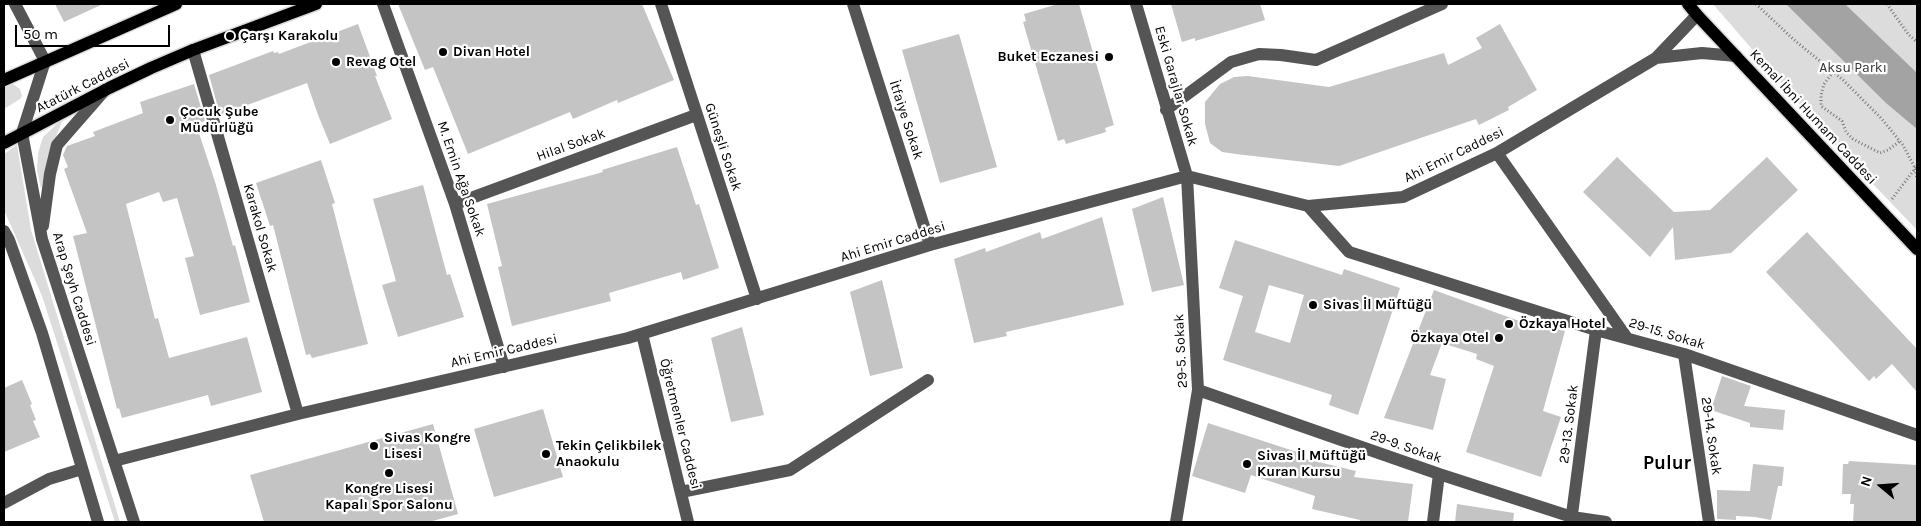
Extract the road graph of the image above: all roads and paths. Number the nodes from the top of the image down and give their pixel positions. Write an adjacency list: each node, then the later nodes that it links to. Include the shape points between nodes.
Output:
1 (15, 4): 17 (street)
2 (176, 4): 17 (main road)
3 (316, 4): 14 (main road, Atatürk Caddesi)
4 (383, 4): 30 (street, M. Emin Ağa Sokak)
5 (661, 4): 22 (street, Güneşli Sokak)
6 (854, 4): 36 (street, İtfaiye Sokak)
7 (1136, 4): 21 (street, Eski Garajlar Sokak)
8 (1442, 4): 21 (street, via 1316,60 1258,54 1232,62)
9 (1688, 4): 12 (main road, Kemal İbni Humam Caddesi)
10 (1756, 4): 18 (path)
11 (1887, 4): 13 (path)
12 (1697, 16): 15 (main road, Kemal İbni Humam Caddesi); 16 (street, Ahi Emir Caddesi)
13 (1917, 42)
14 (194, 50): 20 (main road, Atatürk Caddesi); 46 (street, Karakol Sokak)
15 (1736, 56): 16 (street, Ahi Emir Caddesi, via 1702,53); 32 (main road, Kemal İbni Humam Caddesi)
16 (1656, 58): 26 (street, Ahi Emir Caddesi)
17 (45, 62): 19 (main road); 23 (street, Arap Şeyh Caddesi)
18 (1833, 72): 24 (path); 24 (path, via 1824,84 1821,106 1842,121 1846,132 1880,153)
19 (4, 80)
20 (106, 90): 23 (main road, Atatürk Caddesi); 34 (street, via 57,145)
21 (1166, 110): 28 (street, Eski Garajlar Sokak)
22 (696, 114): 30 (street, Hilal Sokak); 38 (street, Güneşli Sokak)
23 (22, 133): 25 (main road, Atatürk Caddesi); 34 (street, Arap Şeyh Caddesi)
24 (1900, 141): 27 (path)
25 (4, 143)
26 (1497, 153): 31 (street, Ahi Emir Caddesi, via 1403,197); 41 (street)
27 (1916, 167): 29 (path); 32 (path)
28 (1187, 176): 31 (street, Ahi Emir Caddesi); 36 (street, Ahi Emir Caddesi); 45 (street, 29-5. Sokak)
29 (1917, 179)
30 (455, 204): 43 (street, M. Emin Ağa Sokak)
31 (1308, 206): 39 (street, 29-15. Sokak, via 1348,252)
32 (1882, 212): 37 (main road, Kemal İbni Humam Caddesi)
33 (4, 231): 35 (street)
34 (42, 238): 48 (street, Arap Şeyh Caddesi)
35 (7, 242): 49 (street, via 42,333)
36 (930, 245): 38 (street, Ahi Emir Caddesi)
37 (1917, 249)
38 (757, 298): 40 (street, Ahi Emir Caddesi)
39 (1596, 330): 41 (street, 29-15. Sokak); 53 (street, 29-13. Sokak)
40 (642, 334): 43 (street, Ahi Emir Caddesi); 51 (street, Öğretmenler Caddesi)
41 (1627, 338): 42 (street, 29-15. Sokak)
42 (1684, 354): 47 (street, 29-15. Sokak); 60 (street, 29-14. Sokak)
43 (504, 367): 46 (street, Ahi Emir Caddesi)
44 (928, 380): 51 (street, via 790,470)
45 (1198, 390): 50 (street, 29-9. Sokak); 57 (street, 29-5. Sokak)
46 (298, 414): 48 (street, Ahi Emir Caddesi)
47 (1917, 435)
48 (114, 461): 55 (street, Arap Şeyh Caddesi)
49 (82, 469): 52 (street, via 49,479); 54 (street)
50 (1438, 474): 53 (street, 29-9. Sokak); 58 (street)
51 (681, 492): 56 (street, Öğretmenler Caddesi)
52 (4, 503)
53 (1572, 520): 59 (street, 29-9. Sokak)
54 (98, 522)
55 (134, 522)
56 (688, 522)
57 (1176, 522)
58 (1433, 522)
59 (1606, 522)
60 (1709, 522)

